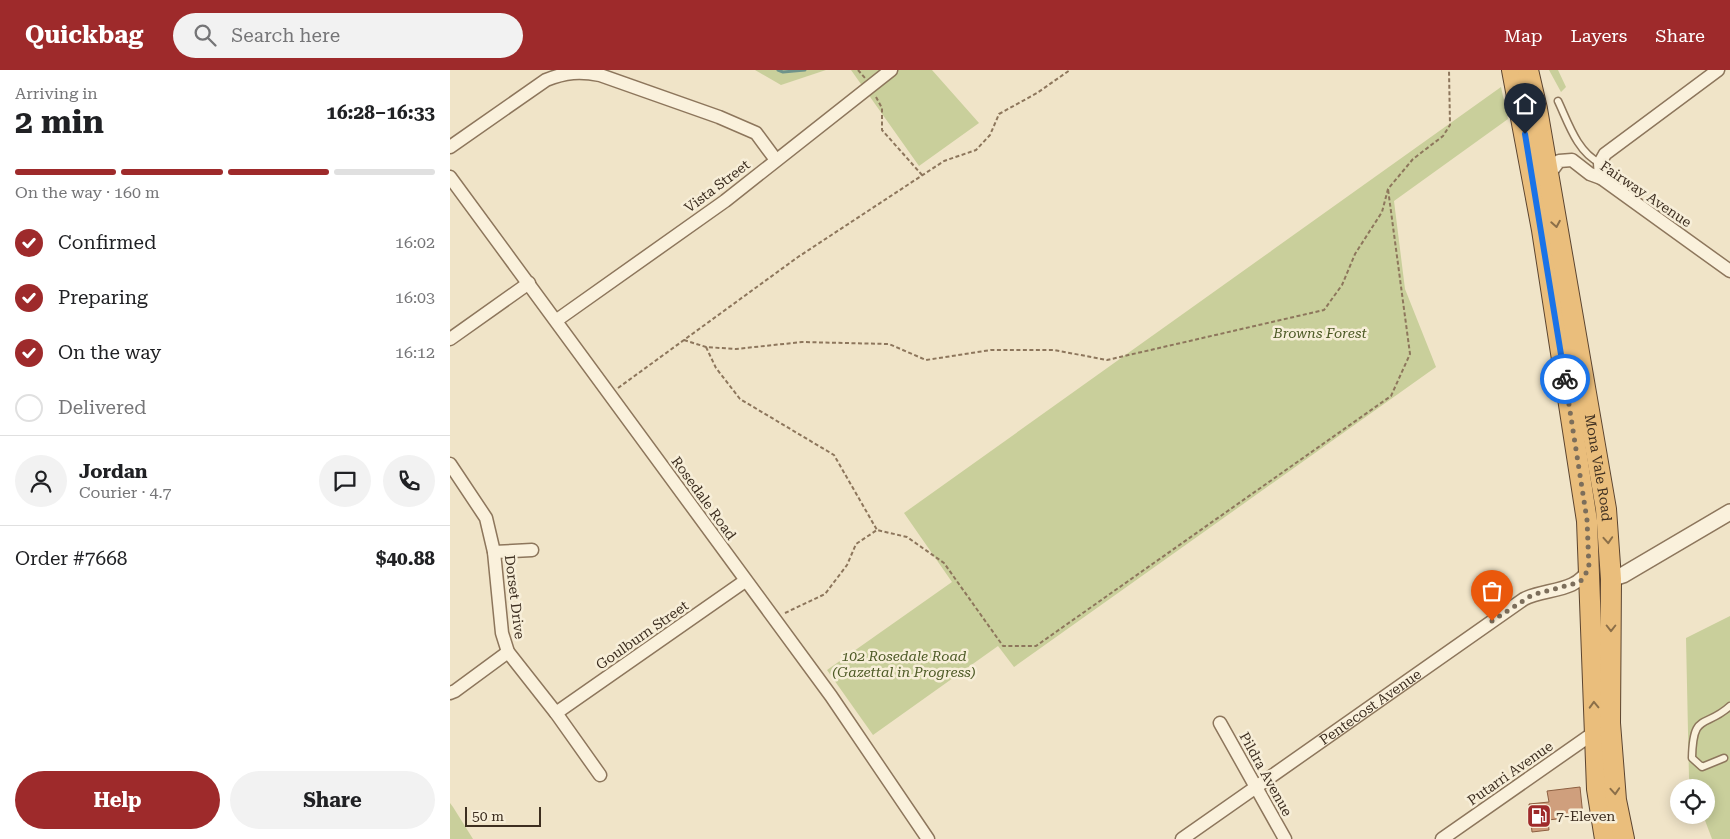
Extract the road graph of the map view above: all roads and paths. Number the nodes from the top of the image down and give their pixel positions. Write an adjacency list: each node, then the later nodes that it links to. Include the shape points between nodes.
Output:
1 (891, 70): 7 (street, Vista Street)
2 (1070, 70): 12 (path, via 999,114 990,135 976,150 944,161)
3 (1449, 70): 16 (path, via 1450,125 1443,136 1413,159)
4 (1512, 70): 31 (highway, Mona Vale Road, via 1542,230 1583,489)
5 (1528, 70): 13 (highway, Mona Vale Road)
6 (1718, 70): 11 (street, via 1605,154)
7 (870, 85): 10 (street, Vista Street); 12 (path, via 882,108 882,130)
8 (1558, 101): 11 (lane, via 1577,141 1592,159)
9 (450, 147): 10 (street, via 546,80 563,73 582,71 719,117 756,133)
10 (776, 160): 19 (street, Vista Street, via 725,201)
11 (1600, 163): 15 (street)
12 (922, 175): 21 (path, via 798,257)
13 (1548, 176): 15 (street, Fairway Avenue, via 1556,164 1566,159); 29 (highway, Mona Vale Road, one-way to 29, via 1606,509)
14 (450, 177): 18 (street, Rosedale Road)
15 (1600, 178): 17 (street, Fairway Avenue)
16 (1388, 189): 22 (path, via 1382,212 1355,254 1342,285 1324,310 1303,316 1107,360 1054,350 991,350 926,360 889,344 802,342 736,349); 26 (path, via 1410,354 1390,396 1036,646 1003,646 944,563 908,537)
17 (1727, 265)
18 (529, 283): 19 (street, Rosedale Road); 20 (street)
19 (557, 320): 23 (street, Rosedale Road)
20 (450, 339)
21 (684, 340): 22 (path); 23 (path)
22 (706, 347): 26 (path, via 716,368 740,399 834,455)
23 (611, 394): 30 (street, Rosedale Road)
24 (450, 464): 28 (street, Dorset Drive, via 486,518)
25 (1730, 512): 29 (street, Pentecost Avenue)
26 (878, 530): 33 (path, via 856,544 847,565 825,594)
27 (532, 550): 28 (street)
28 (494, 552): 34 (street, Dorset Drive, via 502,633)
29 (1611, 580): 31 (street, Pentecost Avenue); 48 (highway, Mona Vale Road, one-way to 48, via 1610,723 1616,800)
30 (745, 581): 33 (street, Rosedale Road); 37 (street, Goulburn Street)
31 (1590, 583): 32 (street, Pentecost Avenue); 32 (street, Pentecost Avenue, via 1582,580); 39 (highway, Mona Vale Road, one-way to 31)
32 (1565, 588): 42 (street, Pentecost Avenue, via 1524,599)
33 (773, 619): 43 (street, Rosedale Road, via 831,696)
34 (508, 652): 35 (street); 37 (street, Dorset Drive)
35 (450, 693)
36 (1730, 706): 40 (lane, via 1703,720 1697,727 1692,745 1692,758 1702,767)
37 (556, 713): 41 (street, Dorset Drive)
38 (1220, 723): 42 (street, Pildra Avenue)
39 (1595, 732): 46 (street, Putarri Avenue); 47 (highway, Mona Vale Road, via 1597,789)
40 (1724, 758)
41 (600, 774)
42 (1256, 786): 44 (street, Pentecost Avenue); 45 (street, Pildra Avenue)
43 (928, 839)
44 (1182, 839)
45 (1285, 839)
46 (1442, 839)
47 (1604, 839)
48 (1624, 839)

